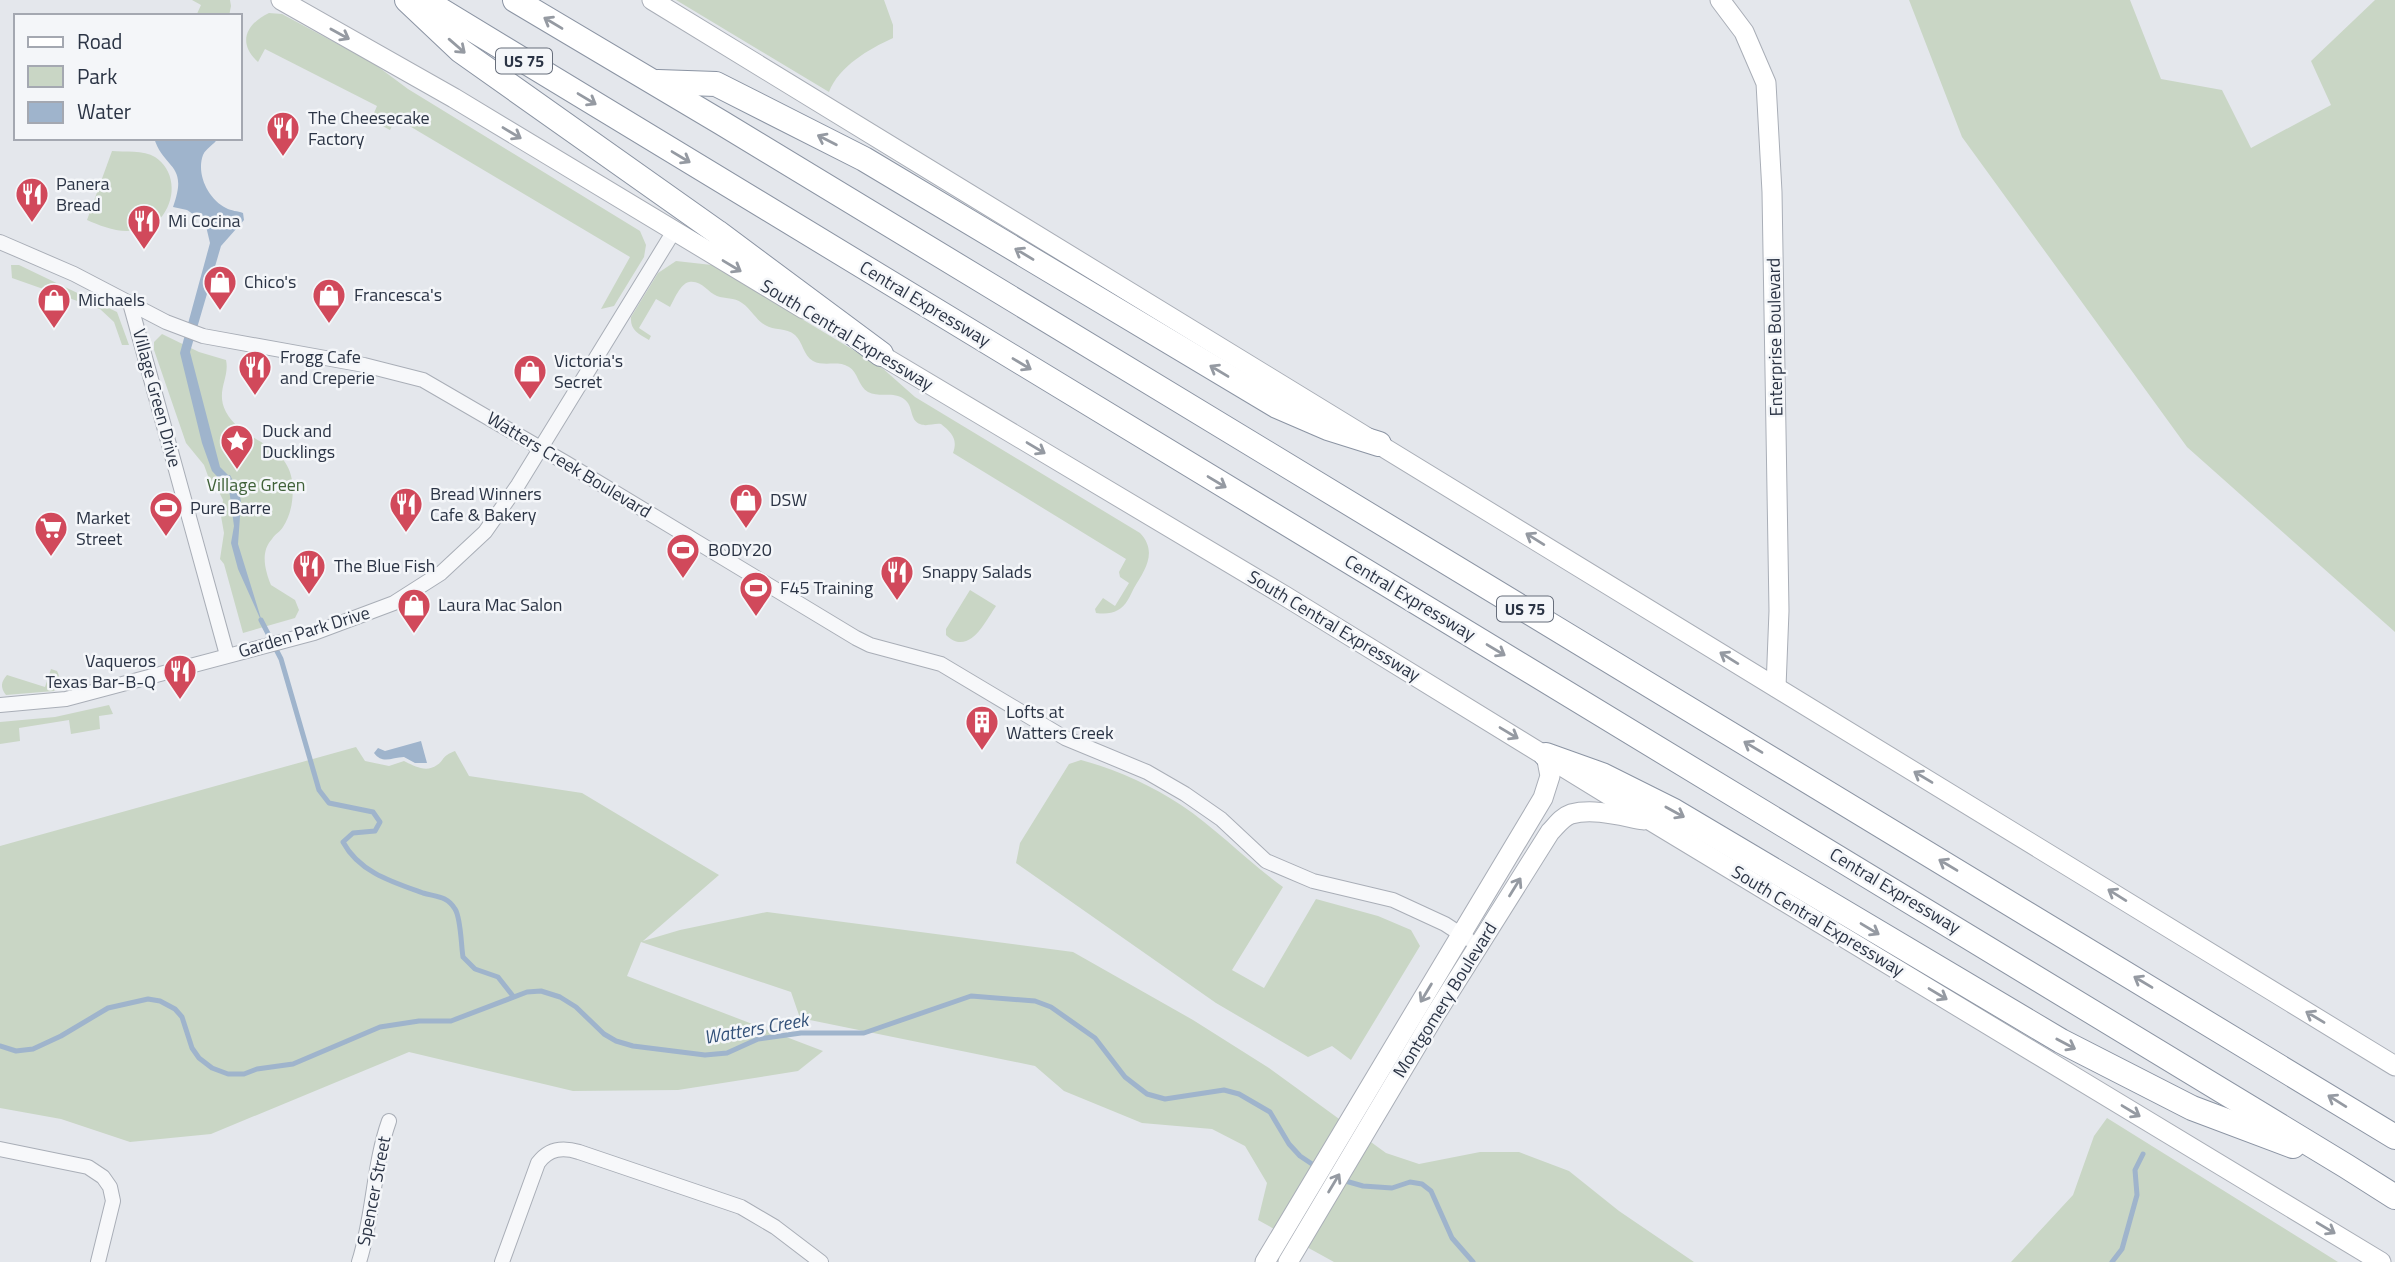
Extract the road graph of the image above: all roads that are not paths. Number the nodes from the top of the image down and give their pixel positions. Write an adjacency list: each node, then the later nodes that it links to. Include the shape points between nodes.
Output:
1 (281, 0): 8 (main road, South Central Expressway, one-way to 8)
2 (407, 0): 11 (highway, one-way to 11, via 461,51)
3 (424, 0): 26 (highway, Central Expressway / US 75, one-way to 26)
4 (515, 0): 7 (highway, US 75, one-way to 4)
5 (652, 0): 12 (main road)
6 (1720, 0): 15 (main road, Enterprise Boulevard, via 1744,32 1766,83 1778,522)
7 (654, 82): 12 (highway, one-way to 7, via 1277,406 864,159 716,84); 24 (highway, US 75, one-way to 7)
8 (674, 231): 11 (main road, South Central Expressway, one-way to 11); 13 (street, Garden Park Drive)
9 (0, 243): 10 (street, Watters Creek Boulevard)
10 (130, 303): 13 (street, Watters Creek Boulevard, via 203,336 415,377); 14 (street, Village Green Drive)
11 (881, 354): 17 (main road, South Central Expressway, one-way to 17)
12 (1379, 444): 15 (main road, one-way to 12)
13 (542, 448): 14 (street, Garden Park Drive, via 485,532 441,573 394,603 357,618); 19 (street, Watters Creek Boulevard, via 863,641 941,664 1065,738 1185,793 1266,861 1313,881 1394,900)
14 (227, 655): 16 (street, Garden Park Drive, via 66,699)
15 (1776, 687): 21 (main road, one-way to 15)
16 (0, 705)
17 (1546, 755): 18 (main road, South Central Expressway); 19 (main road, Montgomery Boulevard, via 1550,776 1543,798); 26 (highway, one-way to 26, via 1602,775 1674,811 2073,1047 2192,1108)
18 (1651, 821): 20 (main road, Montgomery Boulevard, one-way to 18, via 1550,832 1563,819 1571,814 1600,813); 35 (main road, South Central Expressway, one-way to 35)
19 (1461, 935): 20 (street, Watters Creek Boulevard); 22 (main road, Montgomery Boulevard, one-way to 22)
20 (1478, 945): 22 (main road, Montgomery Boulevard)
21 (2395, 1066)
22 (1383, 1083): 28 (main road, Montgomery Boulevard)
23 (389, 1121): 30 (street, Spencer Street)
24 (2395, 1137)
25 (0, 1149): 29 (street, via 88,1167 103,1177 113,1201)
26 (2347, 1166): 27 (highway, Central Expressway / US 75)
27 (2395, 1198)
28 (1291, 1237): 33 (main road, Montgomery Boulevard); 34 (main road, Montgomery Boulevard)
29 (97, 1262)
30 (359, 1262)
31 (502, 1262): 32 (street, via 538,1163 561,1149 741,1207)
32 (821, 1262)
33 (1265, 1262)
34 (1288, 1262)
35 (2381, 1262)

